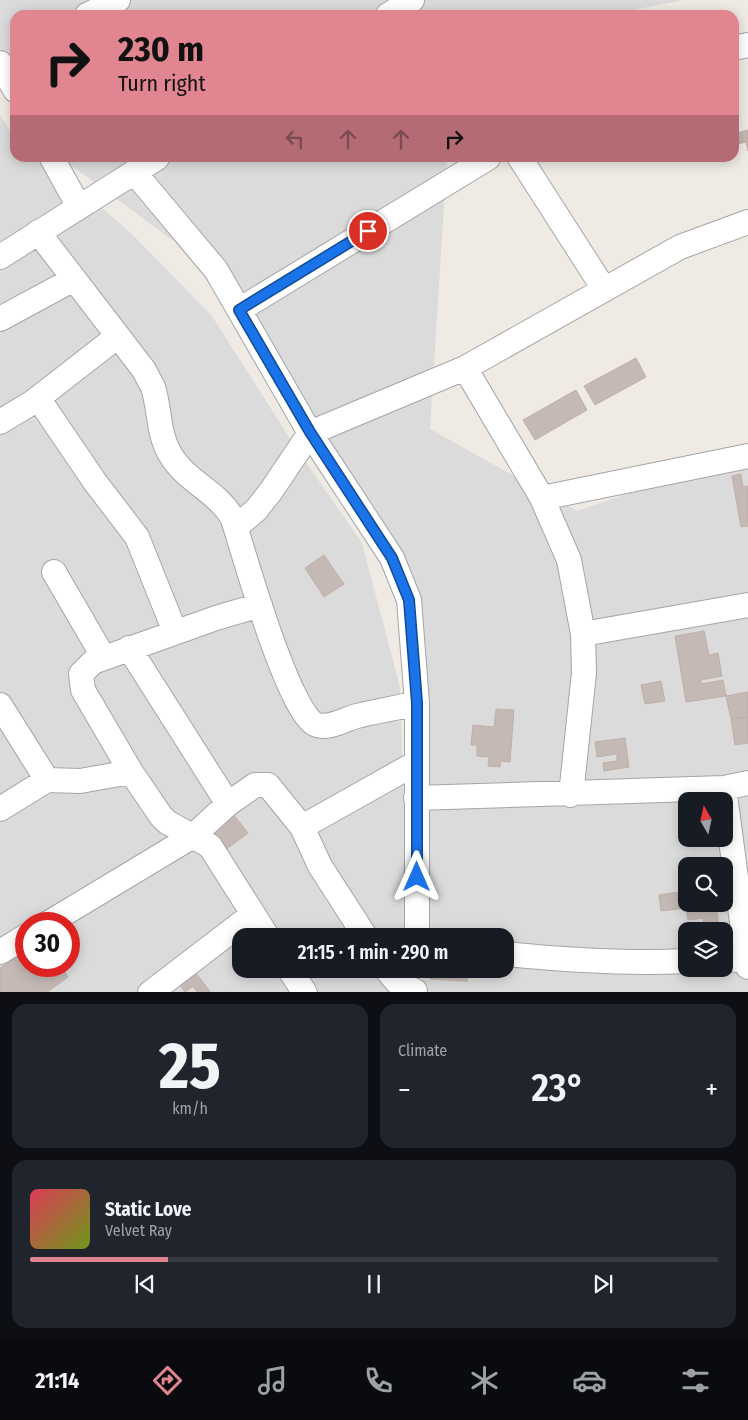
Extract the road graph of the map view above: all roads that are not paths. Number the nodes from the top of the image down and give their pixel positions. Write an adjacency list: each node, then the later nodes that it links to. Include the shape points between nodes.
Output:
1 (118, 0): 3 (street)
2 (412, 0): 4 (street)
3 (97, 10)
4 (396, 10)
5 (0, 63): 6 (street)
6 (10, 81)
7 (54, 162): 12 (street)
8 (150, 162): 11 (street)
9 (481, 162): 18 (street)
10 (523, 162): 17 (street)
11 (134, 172): 12 (street); 18 (street, via 216,270)
12 (79, 207): 14 (street)
13 (748, 222): 17 (street, via 680,247)
14 (38, 232): 15 (street); 16 (street)
15 (0, 257)
16 (74, 279): 19 (street); 20 (street)
17 (604, 289): 21 (street)
18 (239, 310): 24 (street)
19 (0, 319)
20 (118, 336): 22 (street); 27 (street, via 144,370 153,388 163,440 170,455 186,473 227,507)
21 (465, 368): 24 (street); 26 (street)
22 (38, 398): 23 (street); 31 (street, via 137,537)
23 (0, 422)
24 (310, 432): 27 (street, via 266,498); 35 (street, via 392,558 399,574 409,600)
25 (748, 456): 26 (street)
26 (542, 498): 32 (street, via 569,560)
27 (236, 527): 29 (street)
28 (54, 572): 34 (street)
29 (260, 605): 31 (street); 35 (street, via 293,693 308,720 315,725 324,727)
30 (748, 605): 32 (street)
31 (175, 632): 33 (street)
32 (583, 634): 42 (street, via 584,673)
33 (130, 648): 34 (street); 44 (street)
34 (104, 658): 38 (street, via 93,662 81,674 81,683)
35 (417, 703): 37 (street)
36 (0, 705): 39 (street)
37 (416, 763): 43 (street); 46 (street)
38 (132, 772): 39 (street, via 80,781); 47 (street, via 161,816)
39 (46, 780): 45 (street)
40 (748, 784): 41 (street)
41 (724, 788): 42 (street); 48 (street)
42 (571, 794): 43 (street)
43 (416, 798): 53 (street)
44 (228, 804): 46 (street, via 255,785 268,785); 47 (street)
45 (0, 809)
46 (302, 827): 52 (street, via 320,866)
47 (193, 836): 49 (street); 50 (street, via 210,846)
48 (741, 866): 59 (street)
49 (67, 912)
50 (252, 915): 51 (street); 63 (street)
51 (261, 928)
52 (360, 928)
53 (417, 928)
54 (15, 943): 55 (street)
55 (0, 952)
56 (514, 955): 57 (street, via 587,961)
57 (678, 961)
58 (733, 961): 59 (street)
59 (748, 963)
60 (295, 978): 64 (street)
61 (394, 978): 62 (street, via 397,982)
62 (415, 984)
63 (150, 992)
64 (305, 992)

